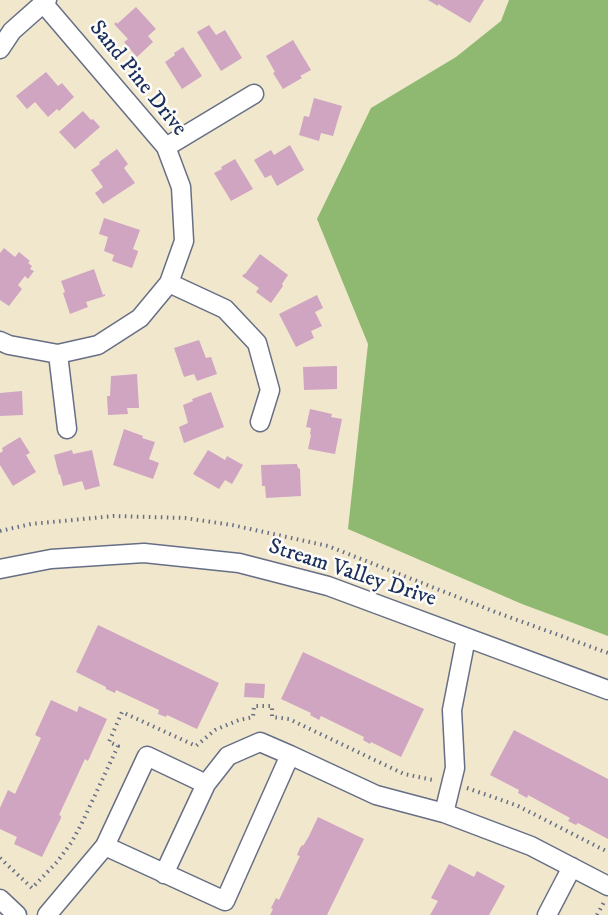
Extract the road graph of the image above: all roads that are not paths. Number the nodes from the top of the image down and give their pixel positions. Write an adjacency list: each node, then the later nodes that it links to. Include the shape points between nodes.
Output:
1 (45, 2): 2 (street, via 12,31); 4 (street, Sand Pine Drive)
2 (0, 49)
3 (254, 93): 4 (street)
4 (166, 147): 5 (street, Sand Pine Drive, via 181,188 183,241)
5 (169, 283): 7 (street, Sand Pine Drive, via 140,318 98,345); 8 (street, via 225,309 257,343 270,390)
6 (0, 341): 7 (street, Sand Pine Drive)
7 (58, 354): 9 (street)
8 (260, 422)
9 (68, 429)
10 (0, 569): 11 (street, Stream Valley Drive, via 51,558 144,553 239,563 328,586)
11 (466, 638): 12 (street, Stream Valley Drive); 15 (street, via 452,710 455,768)
12 (608, 690)
13 (290, 755): 14 (street, via 260,742 228,756); 15 (street, via 376,795); 18 (street, via 225,902)
14 (206, 784): 16 (street, via 147,756); 18 (street)
15 (444, 813): 17 (street, via 531,846)
16 (105, 846): 18 (street); 22 (street)
17 (572, 867): 19 (street); 23 (street)
18 (164, 874)
19 (608, 886)
20 (0, 899): 21 (street)
21 (17, 915)
22 (46, 915)
23 (547, 915)

